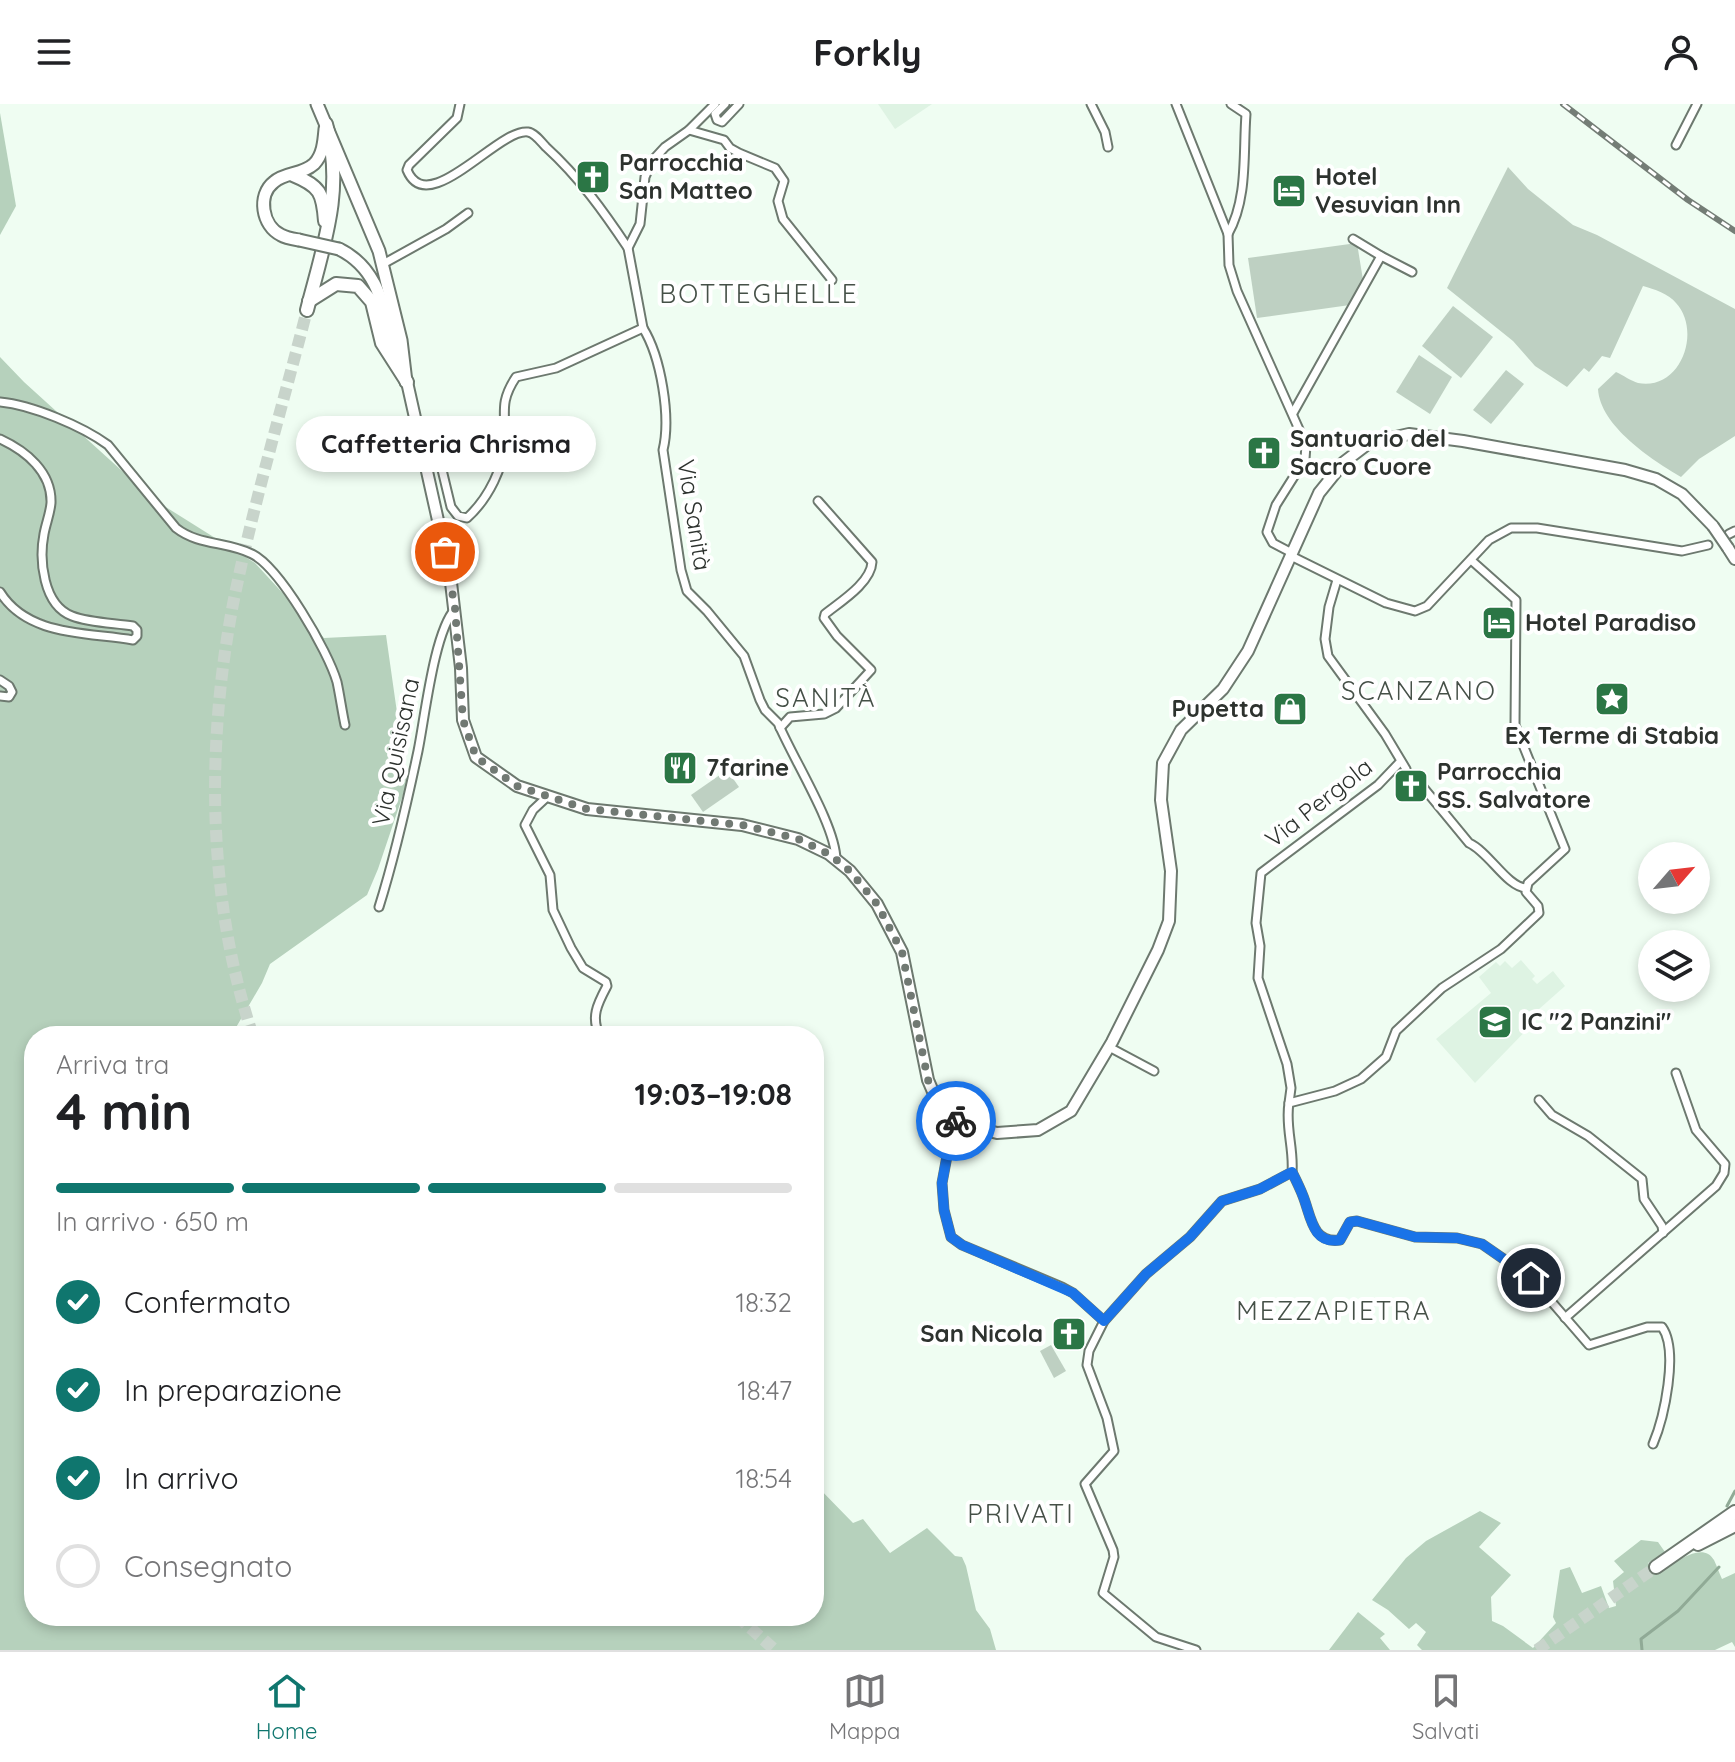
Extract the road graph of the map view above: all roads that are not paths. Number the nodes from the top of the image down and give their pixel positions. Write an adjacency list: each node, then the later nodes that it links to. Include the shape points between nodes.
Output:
1 (317, 104): 10 (main road)
2 (460, 104): 19 (street, via 457,118 409,165 415,183 431,184 526,132 565,163)
3 (715, 104): 11 (street)
4 (725, 104): 5 (street, via 715,114 722,122)
5 (739, 104)
6 (1091, 104): 13 (street)
7 (1176, 104): 16 (street)
8 (1231, 104): 16 (street, via 1246,114 1237,219)
9 (1697, 104): 12 (street)
10 (326, 124): 14 (main road, via 320,156); 18 (highway, via 334,171); 21 (main road)
11 (689, 130): 19 (street, via 652,161 640,224); 23 (street, via 724,140 739,153 775,168 784,181 778,201 783,219)
12 (1676, 145)
13 (1108, 147)
14 (293, 175): 18 (highway, via 309,182 324,199); 25 (main road, bridge, via 268,188 264,209 272,230 339,249 367,269 379,289)
15 (468, 213): 21 (street)
16 (1228, 234): 27 (street, via 1237,291)
17 (1353, 239): 20 (street)
18 (326, 241): 25 (highway, via 308,305 336,284 358,286 372,302 382,343)
19 (628, 248): 24 (street, Via Sanità)
20 (1381, 256): 22 (street); 27 (street)
21 (383, 264): 25 (main road)
22 (1412, 272)
23 (832, 280)
24 (643, 328): 29 (street, via 556,368 516,377 503,403 505,436 499,467 486,496 467,518 451,507 437,449 431,441); 41 (street, Via Sanità, via 664,399 663,450 687,591 744,656 760,700)
25 (407, 382): 29 (main road)
26 (0, 402): 40 (street, via 95,436 188,537 258,557 287,590 324,650)
27 (1293, 413): 32 (street, via 1305,439 1305,459 1276,505 1267,532 1273,543)
28 (0, 439): 36 (street, via 33,460 47,484 51,499 43,556 56,605 73,617 133,626 137,636 133,640 72,634 42,625)
29 (420, 441): 37 (main road)
30 (818, 501): 41 (street, via 872,562 862,582 824,618 871,670 836,708 790,717)
31 (1708, 545): 34 (street, via 1682,551 1524,527 1489,540)
32 (1291, 554): 33 (main road, bridge, via 1319,493 1344,462 1369,443 1409,434 1656,479 1682,494); 35 (street); 48 (main road, via 1248,651 1223,689 1181,730 1163,763 1169,921)
33 (1735, 559)
34 (1471, 560): 35 (street, via 1427,606 1415,611); 45 (street, via 1516,600 1515,725 1565,849 1537,874)
35 (1337, 580): 42 (street, via 1325,639 1328,656)
36 (0, 592)
37 (455, 608): 43 (main road, via 463,720 476,757 517,786); 46 (street, Via Quisisana, via 447,617 435,662)
38 (0, 680): 39 (street, via 12,692)
39 (0, 696)
40 (345, 725)
41 (780, 728): 44 (street, Via Sanità, via 827,823)
42 (1407, 769): 45 (street, via 1469,843); 52 (street, Via Pergola, via 1261,873 1258,978 1287,1064)
43 (548, 796): 44 (main road, via 587,809 742,825 798,839); 47 (street, via 525,825 550,875 553,910 571,948 583,968 606,982 596,1006)
44 (836, 860): 53 (main road, via 877,904 902,952 928,1080 940,1108)
45 (1528, 892): 52 (street, via 1539,910 1535,918 1501,949 1442,988 1396,1031 1377,1067 1335,1091)
46 (379, 907)
47 (596, 1026)
48 (1109, 1047): 49 (street); 53 (main road, via 1071,1111 1038,1130 997,1133)
49 (1154, 1071)
50 (1676, 1073): 55 (street, via 1696,1130 1725,1164 1716,1186)
51 (1539, 1100): 55 (street, via 1642,1179 1644,1199)
52 (1289, 1103): 54 (street)
53 (958, 1123): 57 (street, via 942,1183 951,1237 1073,1293)
54 (1292, 1172): 56 (street, via 1320,1236 1340,1240 1350,1222 1357,1221 1415,1237 1482,1244 1531,1278); 57 (street, via 1222,1201)
55 (1663, 1233): 56 (street)
56 (1565, 1318): 58 (street, via 1589,1345 1647,1327 1665,1331 1670,1342 1668,1389)
57 (1104, 1321): 63 (street, via 1087,1365 1114,1451 1085,1484 1113,1550 1103,1593 1156,1637)
58 (1653, 1444)
59 (1735, 1512): 61 (highway)
60 (1735, 1525): 61 (highway)
61 (1676, 1553): 62 (highway)
62 (1656, 1567)
63 (1196, 1650)

